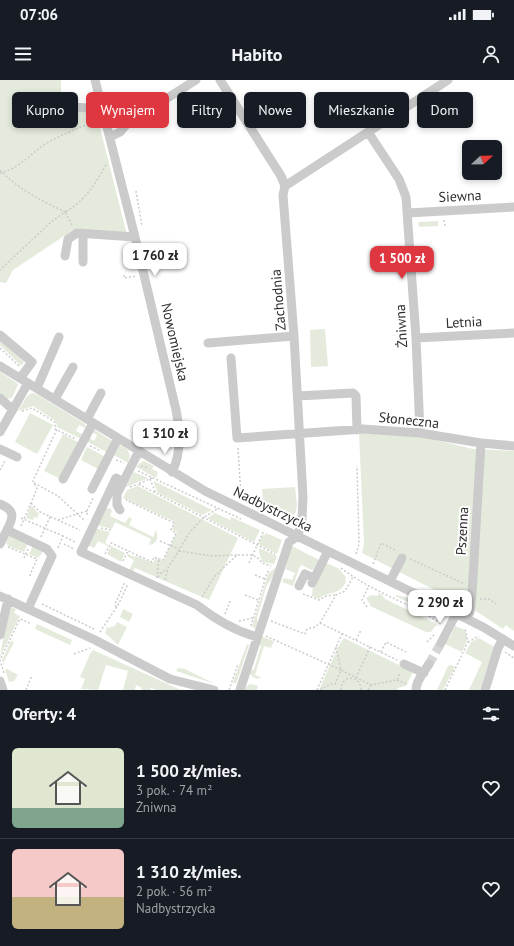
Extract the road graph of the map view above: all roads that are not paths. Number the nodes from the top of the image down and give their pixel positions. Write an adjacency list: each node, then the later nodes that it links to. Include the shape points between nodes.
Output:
1 (95, 80): 5 (street, Nowomiejska)
2 (196, 80): 6 (street)
3 (220, 80): 11 (street)
4 (448, 80): 9 (street)
5 (98, 92)
6 (169, 97)
7 (106, 128): 10 (street, Nowomiejska)
8 (123, 128): 10 (street)
9 (368, 132): 11 (street); 13 (street, Żniwna, via 399,179 406,197)
10 (110, 137): 15 (street, Nowomiejska)
11 (285, 186): 20 (street, Zachodnia, via 283,195)
12 (514, 207): 13 (street, Siewna)
13 (408, 213): 22 (street, Żniwna)
14 (80, 234): 15 (street); 16 (street, via 68,239); 17 (street)
15 (135, 237): 46 (street, Nowomiejska, via 172,411 178,456)
16 (65, 256)
17 (83, 262)
18 (514, 333): 22 (street, Letnia)
19 (0, 335): 28 (street, via 32,362)
20 (294, 336): 23 (street); 31 (street, Zachodnia)
21 (59, 337): 29 (street)
22 (416, 338): 38 (street, Żniwna)
23 (208, 343)
24 (231, 358): 39 (street, Słoneczna, via 237,438)
25 (0, 359): 28 (street, Nadbystrzycka)
26 (0, 366): 28 (street, Nadbystrzycka)
27 (73, 367): 33 (street)
28 (25, 380): 29 (street, Nadbystrzycka); 34 (street)
29 (37, 388): 33 (street, Nadbystrzycka)
30 (101, 393): 35 (street)
31 (298, 396): 36 (street, via 353,393 356,396); 39 (street, Zachodnia)
32 (0, 398): 34 (street)
33 (55, 399): 35 (street, Nadbystrzycka)
34 (12, 409): 37 (street)
35 (90, 421): 40 (street, Nadbystrzycka); 47 (street)
36 (357, 430): 38 (street, Słoneczna); 39 (street, Słoneczna)
37 (0, 432)
38 (420, 433): 41 (street, Słoneczna)
39 (300, 434): 53 (street, Zachodnia, via 303,510)
40 (118, 438): 44 (street, Nadbystrzycka); 49 (street)
41 (481, 443): 42 (street, Słoneczna); 62 (street, Pszenna, via 471,599)
42 (514, 446)
43 (0, 449): 45 (street)
44 (139, 451): 46 (street, Nadbystrzycka); 48 (street)
45 (17, 457)
46 (172, 472): 53 (street, Nadbystrzycka)
47 (63, 479)
48 (123, 482): 51 (street, via 117,499); 63 (street, via 116,478 81,552 197,605 222,622 247,634)
49 (92, 489)
50 (0, 504): 52 (street, via 8,507 12,514)
51 (120, 510)
52 (11, 532): 54 (street); 60 (street, via 49,551 51,559)
53 (298, 536): 55 (street, Nadbystrzycka); 63 (street, via 289,542)
54 (0, 544)
55 (328, 551): 57 (street, Nadbystrzycka); 58 (street, via 313,580 305,574)
56 (404, 556): 57 (street)
57 (390, 581): 61 (street, Nadbystrzycka)
58 (301, 590)
59 (4, 598): 60 (street); 64 (street)
60 (28, 609): 73 (street, via 170,679)
61 (454, 618): 62 (street, Nadbystrzycka); 66 (street)
62 (467, 619): 65 (street, Nadbystrzycka)
63 (258, 635): 74 (street)
64 (0, 636)
65 (503, 639): 67 (street, Nadbystrzycka); 76 (street)
66 (441, 643)
67 (514, 646)
68 (404, 664): 70 (street)
69 (429, 664): 70 (street)
70 (424, 672): 75 (street)
71 (0, 681): 72 (street)
72 (3, 690)
73 (214, 690)
74 (240, 690)
75 (416, 690)
76 (485, 690)

